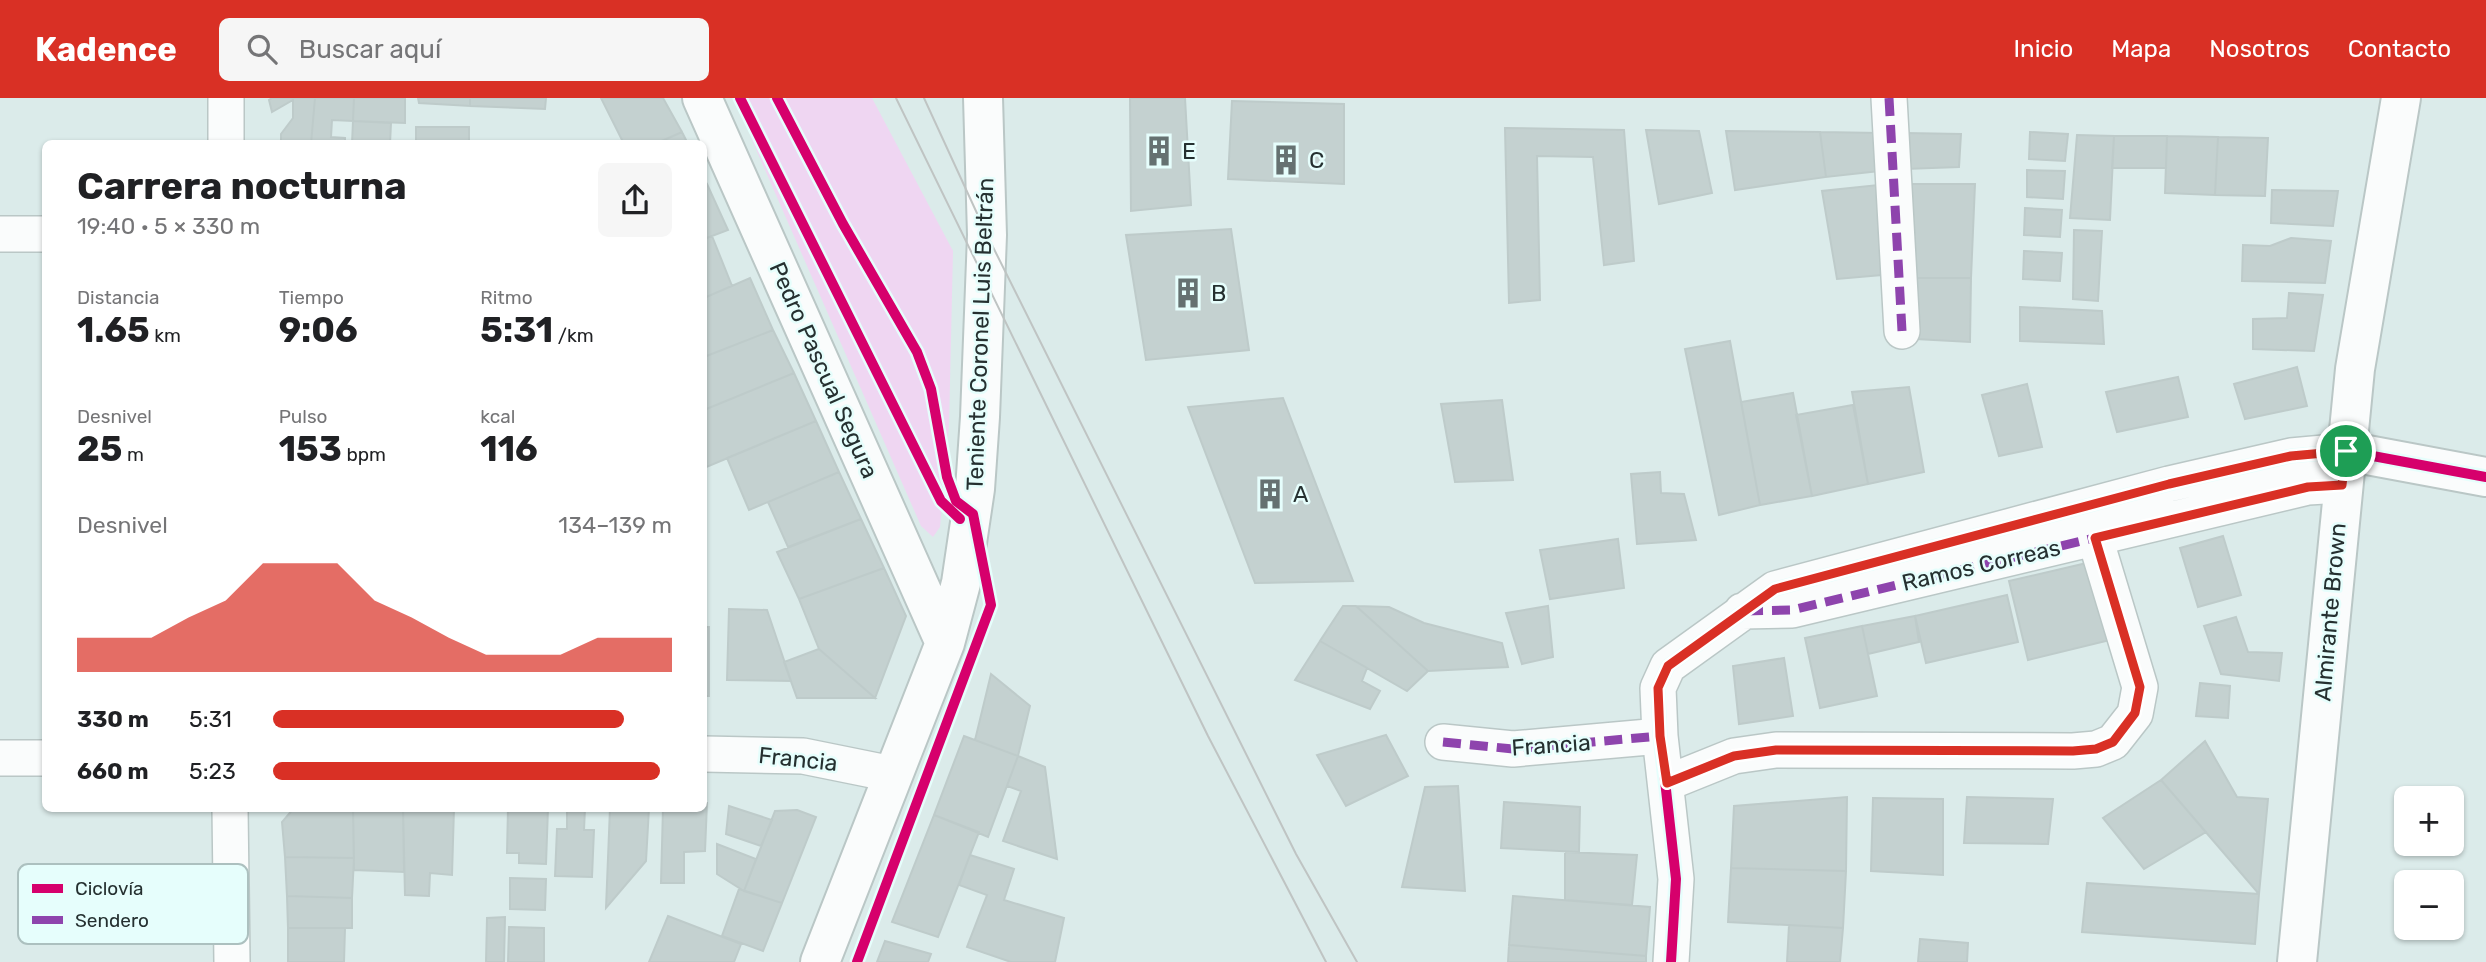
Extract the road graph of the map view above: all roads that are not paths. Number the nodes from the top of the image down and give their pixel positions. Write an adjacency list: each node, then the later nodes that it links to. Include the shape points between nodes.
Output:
1 (226, 98): 6 (street)
2 (983, 98): 14 (main road, Teniente Coronel Luis Beltrán, via 987,235 977,468 961,583)
3 (1889, 98): 9 (street)
4 (2401, 98): 10 (main road, Almirante Brown, via 2355,369)
5 (706, 101): 14 (main road, Pedro Pascual Segura)
6 (226, 140)
7 (0, 234): 8 (street)
8 (42, 234)
9 (1902, 331)
10 (2344, 468): 11 (main road); 12 (street, Ramos Correas, via 2308,487); 13 (street, Ramos Correas, via 2291,456 2169,484 1775,589); 28 (main road, Almirante Brown)
11 (2486, 477)
12 (2095, 538): 13 (street, Ramos Correas, via 1792,610); 21 (street, via 2140,687 2135,713 2113,742 2073,751 1776,750 1734,756)
13 (1742, 611): 15 (street, Ramos Correas, via 1668,666 1658,688)
14 (945, 643): 20 (main road, Teniente Coronel Luis Beltrán)
15 (1660, 736): 16 (street, Francia, via 1513,749); 21 (street, Ramos Correas)
16 (1443, 742)
17 (707, 754): 20 (street, Francia, via 803,757)
18 (0, 758): 19 (street)
19 (42, 758)
20 (892, 774): 26 (main road, Teniente Coronel Luis Beltrán)
21 (1667, 783): 27 (street, Ramos Correas, via 1676,878)
22 (230, 812): 23 (street)
23 (231, 864)
24 (232, 944): 25 (street)
25 (232, 962)
26 (820, 962)
27 (1671, 962)
28 (2297, 962)

